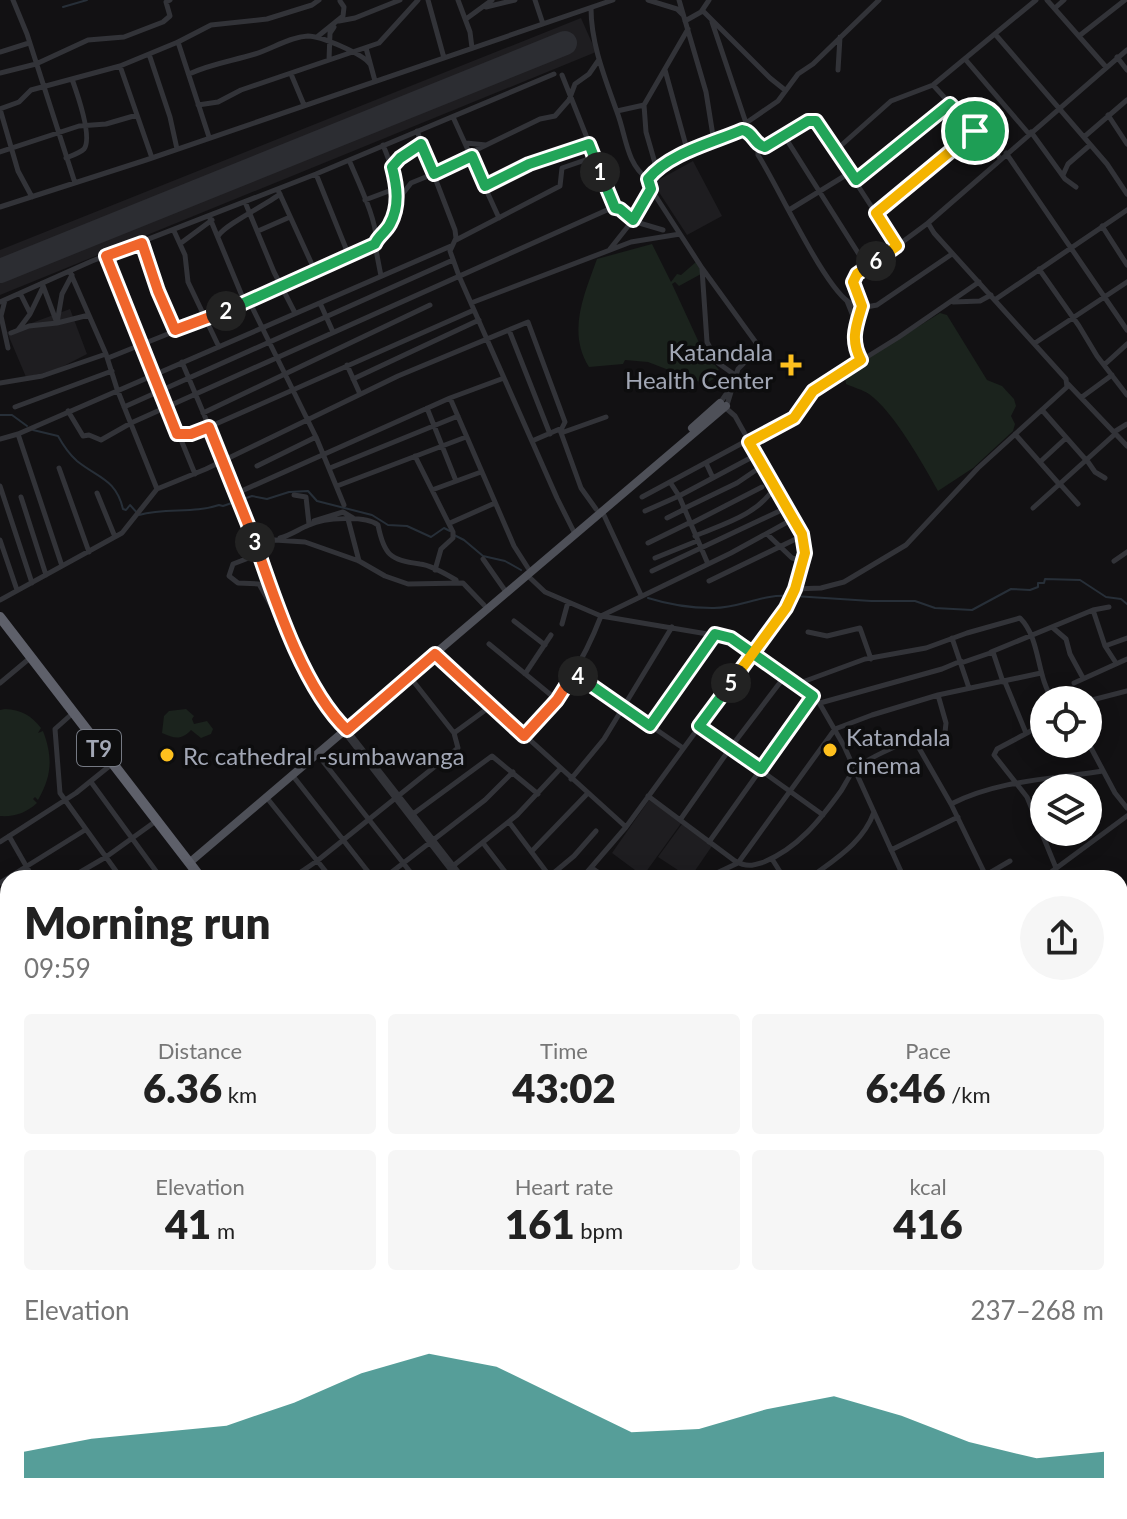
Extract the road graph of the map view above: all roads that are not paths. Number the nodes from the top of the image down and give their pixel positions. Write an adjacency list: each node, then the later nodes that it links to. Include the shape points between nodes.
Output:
1 (170, 0): 49 (street, via 170,16 163,22 124,37 88,40)
2 (319, 0): 35 (street, via 257,21 211,25)
3 (341, 0): 27 (street, via 344,12)
4 (400, 0): 27 (street)
5 (418, 0): 38 (street, via 382,41)
6 (428, 0): 45 (street)
7 (458, 0): 25 (street)
8 (492, 0): 22 (street)
9 (515, 0): 22 (street)
10 (535, 0): 29 (street)
11 (613, 0): 21 (street)
12 (648, 0): 26 (street, via 677,9)
13 (679, 0): 26 (street)
14 (709, 0): 24 (street)
15 (879, 0): 34 (street)
16 (1036, 0): 31 (street)
17 (1047, 0): 23 (street)
18 (1064, 0): 23 (street)
19 (1125, 0): 32 (street)
20 (15, 5): 37 (street)
21 (593, 5): 29 (street); 48 (street)
22 (485, 7): 25 (street)
23 (1055, 8): 32 (street)
24 (703, 11): 26 (street); 28 (street)
25 (466, 19): 39 (street)
26 (685, 20): 30 (street)
27 (338, 22): 33 (street); 36 (street)
28 (712, 22): 65 (street); 78 (street)
29 (543, 24): 39 (street)
30 (688, 29): 53 (street); 88 (street)
31 (995, 34): 46 (street); 72 (street)
32 (1079, 36): 52 (street)
33 (317, 37): 36 (street); 57 (street, via 292,40)
34 (840, 37): 54 (street); 65 (street)
35 (178, 42): 43 (street); 57 (street)
36 (327, 42): 42 (street); 47 (street)
37 (29, 43): 41 (street); 49 (street)
38 (366, 48): 42 (street); 50 (street)
39 (472, 48): 45 (street)
40 (1127, 50): 44 (street)
41 (0, 52)
42 (351, 52): 47 (street); 50 (street)
43 (149, 54): 51 (street); 98 (street)
44 (1117, 57): 52 (street); 55 (street)
45 (444, 58): 62 (street)
46 (965, 59): 63 (street); 84 (street)
47 (329, 60): 58 (street)
48 (598, 61): 66 (street, via 575,84); 74 (street)
49 (36, 64): 56 (street); 64 (street)
50 (370, 64): 62 (street)
51 (120, 66): 61 (street); 75 (street)
52 (1106, 67): 72 (street)
53 (665, 70): 71 (street); 101 (street)
54 (838, 70)
55 (1127, 70)
56 (0, 73)
57 (189, 74): 69 (street)
58 (291, 74): 69 (street); 70 (street)
59 (554, 74): 77 (street)
60 (562, 75): 66 (street)
61 (72, 79): 64 (street); 79 (street)
62 (375, 81): 70 (street)
63 (933, 85): 68 (street); 99 (street, via 895,98)
64 (43, 88): 73 (street); 83 (street)
65 (785, 90): 78 (street)
66 (571, 96): 91 (street); 95 (street, via 555,116)
67 (1127, 100): 76 (street)
68 (950, 104): 81 (street); 116 (street)
69 (198, 105): 85 (street)
70 (304, 105): 85 (street)
71 (644, 105): 74 (street); 110 (street)
72 (1059, 108): 84 (street); 87 (street)
73 (0, 109): 97 (street)
74 (617, 111): 115 (street, via 626,147)
75 (137, 115): 79 (street); 106 (street)
76 (1108, 115): 87 (street); 93 (street)
77 (453, 117): 80 (street); 89 (street)
78 (746, 123): 82 (street)
79 (85, 125): 83 (street); 105 (street, via 85,148)
80 (417, 131): 90 (street); 94 (street)
81 (975, 131): 107 (street); 134 (street)
82 (749, 132): 88 (street); 92 (street)
83 (58, 133): 97 (street); 105 (street)
84 (1030, 133): 102 (street); 114 (street)
85 (209, 137): 98 (street)
86 (785, 137): 92 (street, via 765,147); 99 (street, via 816,121); 123 (street)
87 (1084, 137): 96 (street)
88 (714, 142): 101 (street)
89 (466, 143): 95 (street); 103 (street)
90 (421, 144): 109 (street); 113 (street)
91 (589, 144): 104 (street); 119 (street)
92 (758, 144): 132 (street, via 758,155)
93 (1127, 144)
94 (383, 145): 108 (street); 109 (street)
95 (487, 145): 103 (street)
96 (1090, 145): 114 (street); 118 (street)
97 (13, 148): 100 (street); 126 (street)
98 (177, 149): 106 (street)
99 (836, 150): 111 (street)
100 (0, 152)
101 (688, 153): 110 (street)
102 (1006, 153): 107 (street); 152 (street)
103 (472, 156): 113 (street); 119 (street)
104 (594, 157): 131 (street); 138 (street, via 565,166 560,186)
105 (66, 158): 117 (street)
106 (152, 158): 117 (street)
107 (1000, 158): 140 (street)
108 (349, 160): 112 (street); 127 (street)
109 (392, 167): 121 (street)
110 (657, 170): 115 (street)
111 (851, 172): 116 (street); 123 (street)
112 (316, 174): 124 (street); 158 (street)
113 (434, 174): 128 (street, via 411,183); 150 (street, via 452,220)
114 (1062, 176): 120 (street)
115 (648, 179): 122 (street)
116 (856, 180): 134 (street)
117 (75, 183): 126 (street)
118 (1125, 184): 125 (street)
119 (485, 186): 138 (street)
120 (1076, 187)
121 (397, 188): 127 (street); 128 (street)
122 (651, 189): 139 (street); 145 (street)
123 (820, 191): 132 (street); 161 (street)
124 (279, 192): 129 (street); 135 (street); 136 (street)
125 (1127, 194)
126 (32, 197): 130 (street)
127 (365, 200): 147 (street)
128 (397, 201): 147 (street, via 390,225)
129 (245, 202): 135 (street); 137 (street)
130 (0, 207)
131 (615, 208): 139 (street); 167 (street)
132 (789, 210): 176 (street)
133 (1127, 210): 141 (street)
134 (876, 213): 151 (street)
135 (252, 214): 144 (street); 146 (street)
136 (290, 217): 144 (street); 164 (street)
137 (211, 218): 143 (street); 146 (street); 149 (street)
138 (499, 218): 150 (street)
139 (633, 220): 142 (street); 153 (street)
140 (928, 223): 151 (street); 155 (street)
141 (1102, 226): 152 (street); 156 (street)
142 (663, 230)
143 (174, 231): 148 (street); 149 (street)
144 (258, 231): 171 (street)
145 (680, 234): 153 (street); 162 (street)
146 (219, 235): 178 (street)
147 (376, 241): 158 (street); 166 (street)
148 (142, 243): 157 (street); 194 (street)
149 (181, 243): 188 (street, via 188,282)
150 (453, 243): 159 (street); 166 (street)
151 (897, 246): 161 (street)
152 (1072, 247): 163 (street); 174 (street)
153 (609, 250): 180 (street)
154 (1127, 251): 156 (street)
155 (952, 254): 168 (street); 182 (street, via 885,301)
156 (1120, 255): 160 (street)
157 (106, 256): 165 (street); 200 (street)
158 (349, 256): 164 (street)
159 (453, 260): 167 (street); 187 (street)
160 (1127, 265)
161 (867, 267): 182 (street, via 853,282)
162 (702, 268): 214 (street, via 708,348); 214 (street, via 757,344)
163 (1039, 269): 173 (street); 189 (street)
164 (315, 271): 171 (street)
165 (71, 273): 170 (street); 186 (street); 192 (street)
166 (381, 276): 179 (street)
167 (459, 276): 180 (street); 197 (street)
168 (979, 282): 173 (street); 177 (street)
169 (1127, 282): 174 (street)
170 (42, 285): 172 (street); 184 (street); 192 (street)
171 (280, 286): 178 (street); 185 (street)
172 (20, 293): 175 (street); 184 (street)
173 (993, 297): 177 (street); 199 (street)
174 (1104, 298): 189 (street); 196 (street)
175 (2, 300): 204 (street)
176 (847, 301): 182 (street); 191 (street)
177 (952, 301): 207 (street)
178 (247, 302): 188 (street); 193 (street)
179 (320, 303): 185 (street); 187 (street)
180 (471, 303): 183 (street)
181 (430, 305): 213 (street)
182 (862, 306): 191 (street)
183 (474, 310): 190 (street); 209 (street)
184 (30, 314): 192 (street, via 14,332)
185 (295, 314): 193 (street)
186 (89, 315): 192 (street); 205 (street)
187 (326, 317): 197 (street); 201 (street)
188 (207, 319): 194 (street); 203 (street)
189 (1073, 319): 199 (street); 210 (street)
190 (479, 320): 198 (street); 217 (street)
191 (855, 322): 207 (street, via 854,344)
192 (57, 323)
193 (262, 328): 201 (street); 203 (street)
194 (175, 330): 200 (street)
195 (509, 330): 198 (street); 244 (street, via 528,322 564,415); 248 (street)
196 (1127, 330)
197 (333, 332): 206 (street)
198 (487, 337): 216 (street); 224 (street)
199 (1035, 343): 220 (street)
200 (143, 344): 205 (street); 212 (street)
201 (270, 344): 206 (street); 218 (street)
202 (1127, 344): 210 (street)
203 (219, 347): 208 (street)
204 (8, 348)
205 (107, 356): 211 (street); 219 (street)
206 (276, 358): 213 (street); 225 (street)
207 (861, 360): 255 (street, via 813,391 794,418)
208 (182, 362): 212 (street); 218 (street)
209 (347, 365): 217 (street); 222 (street)
210 (1104, 365): 215 (street)
211 (112, 371): 221 (street); 230 (street)
212 (154, 373): 221 (street); 223 (street)
213 (285, 375): 222 (street); 236 (street)
214 (735, 375): 229 (street)
215 (1112, 375): 226 (street); 227 (street)
216 (504, 378): 228 (street); 254 (street)
217 (353, 379): 224 (street)
218 (189, 380): 223 (street); 225 (street)
219 (0, 383)
220 (1068, 384): 227 (street); 234 (street)
221 (117, 389): 231 (street); 235 (street)
222 (292, 390): 239 (street); 243 (street)
223 (161, 392): 231 (street); 232 (street)
224 (360, 394): 239 (street)
225 (195, 395): 232 (street); 236 (street)
226 (1127, 395)
227 (1082, 397): 246 (street)
228 (450, 398): 233 (street); 237 (street)
229 (723, 404): 255 (street); 293 (main road)
230 (15, 407)
231 (124, 407): 240 (street)
232 (167, 408): 240 (street); 247 (street)
233 (427, 408): 242 (street); 258 (street)
234 (1042, 410): 249 (street); 252 (street)
235 (68, 411): 240 (street, via 83,436 98,441); 245 (street)
236 (203, 413): 243 (street)
237 (458, 416): 242 (street); 251 (street)
238 (606, 417): 244 (street)
239 (307, 420): 250 (street); 261 (street)
240 (131, 423): 280 (street)
241 (1127, 424): 246 (street)
242 (434, 426): 257 (street); 268 (street)
243 (209, 427): 247 (street); 261 (street)
244 (560, 431): 248 (street); 293 (street, via 581,488)
245 (21, 432): 253 (street); 322 (street)
246 (1114, 433): 256 (street); 262 (street)
247 (177, 434): 270 (street)
248 (550, 434): 254 (street)
249 (1015, 434): 264 (street); 333 (street, via 906,545 844,582)
250 (316, 437): 258 (street); 265 (street)
251 (466, 437): 257 (street); 269 (street)
252 (1066, 438): 262 (street); 264 (street)
253 (0, 439)
254 (532, 441): 302 (street)
255 (748, 441): 259 (street); 263 (street)
256 (1127, 446)
257 (444, 447): 260 (street); 273 (street)
258 (324, 455): 268 (street); 284 (street)
259 (756, 455): 266 (street); 271 (street)
260 (415, 456): 277 (street); 281 (street)
261 (223, 460): 270 (street); 284 (street)
262 (1086, 460): 272 (street); 275 (street)
263 (706, 463): 271 (street); 274 (street)
264 (1040, 463): 275 (street)
265 (257, 466)
266 (762, 466): 279 (street); 294 (street)
267 (59, 468): 313 (street)
268 (330, 468): 277 (street)
269 (481, 472): 273 (street); 288 (street)
270 (195, 474): 280 (street)
271 (713, 478): 285 (street)
272 (1105, 478)
273 (456, 481): 281 (street)
274 (670, 482): 285 (street); 287 (street)
275 (1060, 484): 289 (street); 292 (street)
276 (0, 486): 329 (street)
277 (337, 486): 290 (street)
278 (762, 487): 300 (street)
279 (774, 487): 291 (street); 306 (street, via 753,510)
280 (157, 489): 305 (street)
281 (432, 490): 299 (street)
282 (97, 493): 305 (street)
283 (294, 495): 301 (street, via 306,497)
284 (238, 496): 310 (street)
285 (679, 496): 294 (street); 295 (street)
286 (21, 497): 326 (street)
287 (642, 497)
288 (495, 503): 299 (street); 324 (street)
289 (1078, 504)
290 (344, 505)
291 (786, 508): 297 (street); 312 (street)
292 (1033, 508)
293 (599, 510): 302 (main road); 334 (street)
294 (683, 510): 296 (street); 300 (street)
295 (645, 511)
296 (667, 518)
297 (793, 519): 303 (street); 304 (street)
298 (352, 520): 301 (street); 318 (street); 323 (street, via 378,525 392,557)
299 (450, 523): 323 (street, via 454,537 441,549)
300 (689, 523): 306 (street); 309 (street)
301 (309, 524): 308 (street)
302 (574, 532): 324 (main road)
303 (766, 533): 311 (street); 321 (street)
304 (802, 536): 311 (street); 319 (street)
305 (115, 537): 313 (street)
306 (696, 539): 312 (street); 316 (street)
307 (0, 540): 332 (street)
308 (275, 540): 310 (street); 318 (street, via 318,545)
309 (648, 543)
310 (256, 546): 315 (street)
311 (780, 547): 319 (street); 327 (street)
312 (700, 549): 321 (street); 325 (street)
313 (89, 552): 322 (street)
314 (1127, 552): 320 (street)
315 (259, 554): 338 (street, via 233,564 229,576 238,583 259,584); 387 (street, via 308,673)
316 (655, 558)
317 (483, 559): 331 (street)
318 (359, 561): 328 (street, via 408,584)
319 (803, 561): 333 (street)
320 (1114, 561)
321 (708, 564): 334 (street)
322 (62, 566): 326 (street)
323 (435, 570): 328 (street)
324 (527, 571): 331 (main road); 336 (street, via 545,592); 358 (main road)
325 (652, 571)
326 (46, 575): 329 (street)
327 (709, 581)
328 (460, 582): 337 (street)
329 (32, 583): 332 (street)
330 (0, 588): 335 (street)
331 (504, 589): 337 (main road)
332 (17, 590): 335 (street)
333 (793, 594): 357 (street)
334 (641, 595): 341 (street)
335 (2, 598)
336 (568, 602): 341 (street); 344 (street)
337 (484, 605): 366 (main road)
338 (272, 607)
339 (1109, 607): 340 (street)
340 (1093, 610): 346 (street); 355 (street)
341 (601, 616): 345 (street); 364 (street)
342 (0, 617): 359 (highway, T9)
343 (514, 621): 354 (street)
344 (562, 624)
345 (672, 627): 348 (street); 383 (street)
346 (1052, 627): 350 (street); 369 (street, via 1066,639)
347 (808, 632): 360 (street, via 827,636 860,628)
348 (715, 634): 357 (street); 385 (street)
349 (551, 635): 354 (street)
350 (1031, 635): 351 (street, via 1020,618); 356 (street); 365 (street)
351 (952, 638): 360 (street); 362 (street)
352 (1127, 638): 355 (street)
353 (489, 644): 367 (street)
354 (545, 645): 367 (street)
355 (1105, 646): 363 (street)
356 (991, 652): 362 (street); 370 (street)
357 (754, 653): 368 (street); 386 (street)
358 (435, 654): 366 (main road); 382 (street)
359 (30, 658): 371 (street); 384 (highway, T9)
360 (871, 659): 373 (street)
361 (1127, 659): 363 (street)
362 (961, 662): 375 (street); 381 (street)
363 (1116, 663): 369 (street)
364 (574, 673): 380 (street); 383 (street)
365 (1041, 673): 370 (street); 374 (street)
366 (408, 674): 387 (main road); 390 (street)
367 (525, 674): 380 (street)
368 (785, 676): 373 (street); 394 (street)
369 (1083, 678): 372 (street)
370 (1004, 682): 375 (street); 391 (street)
371 (0, 683)
372 (1074, 683)
373 (797, 684): 378 (street)
374 (1047, 686)
375 (969, 688): 377 (street)
376 (1127, 691): 379 (street)
377 (938, 695): 388 (street); 393 (street, via 946,723)
378 (813, 696): 381 (street); 400 (street)
379 (1102, 697)
380 (557, 700): 392 (street)
381 (820, 703): 388 (street)
382 (491, 706): 390 (street); 392 (street)
383 (622, 706): 385 (street); 405 (street)
384 (73, 713): 398 (highway, T9); 414 (street, via 55,729 58,785)
385 (650, 726): 395 (street)
386 (699, 726): 394 (street); 395 (street)
387 (343, 728): 396 (main road); 412 (street); 443 (main road)
388 (835, 729): 401 (street); 408 (street)
389 (1030, 731): 391 (street)
390 (454, 733): 412 (street, via 457,751)
391 (1026, 733): 407 (street, via 995,751 997,761)
392 (524, 736): 399 (street)
393 (944, 742)
394 (731, 747): 400 (street); 424 (street)
395 (683, 748): 411 (street)
396 (318, 755): 404 (main road); 423 (street)
397 (1096, 758): 402 (street)
398 (112, 764): 406 (street); 422 (highway, T9)
399 (560, 769): 405 (street); 409 (street)
400 (761, 769): 408 (street); 435 (street)
401 (855, 770): 415 (street, via 915,741); 417 (street); 419 (street)
402 (1103, 771): 407 (street); 416 (street)
403 (513, 772): 409 (street); 418 (street, via 497,757 488,756); 434 (street)
404 (293, 776): 413 (main road); 432 (street)
405 (571, 779): 410 (street)
406 (91, 782): 414 (street); 431 (street)
407 (1018, 784): 415 (street); 472 (street, via 1035,812)
408 (789, 790): 419 (street); 445 (street)
409 (538, 794): 425 (street)
410 (587, 794): 426 (street); 438 (street)
411 (648, 796): 424 (street); 426 (street)
412 (397, 797): 418 (street); 423 (street); 434 (street)
413 (267, 798): 441 (street); 443 (main road)
414 (65, 800): 428 (street); 430 (street)
415 (951, 804): 420 (street)
416 (1127, 808)
417 (874, 812): 437 (street); 468 (street, via 849,849)
418 (413, 814): 434 (street)
419 (823, 815): 440 (street)
420 (958, 817): 437 (street); 470 (street)
421 (1125, 818): 427 (street); 472 (street)
422 (156, 820): 431 (street); 443 (highway, T9)
423 (369, 820): 432 (street); 444 (street)
424 (680, 820): 435 (street)
425 (509, 822): 436 (street); 438 (street)
426 (626, 827): 448 (street)
427 (1127, 828)
428 (85, 830): 439 (street); 447 (street)
429 (596, 831): 464 (street)
430 (9, 836): 433 (street); 447 (street)
431 (133, 838): 439 (street); 453 (street)
432 (342, 840): 441 (street); 457 (street)
433 (0, 842)
434 (432, 842): 444 (street); 446 (street); 460 (street)
435 (709, 842): 445 (street)
436 (483, 843): 446 (street); 462 (street)
437 (891, 850): 469 (street)
438 (532, 851): 463 (street)
439 (106, 857): 451 (street); 452 (street)
440 (772, 859): 445 (street, via 754,866); 467 (street)
441 (317, 861): 455 (street); 456 (street)
442 (1010, 861): 471 (street)
443 (188, 862): 454 (highway, T9)
444 (404, 863): 458 (street); 459 (street)
445 (738, 863): 466 (street)
446 (453, 866): 461 (street)
447 (26, 867): 449 (street); 450 (street)
448 (592, 868): 465 (street)
449 (21, 870)
450 (28, 870)
451 (84, 870)
452 (115, 870)
453 (155, 870)
454 (194, 870)
455 (304, 870)
456 (324, 870)
457 (366, 870)
458 (395, 870)
459 (409, 870)
460 (454, 870)
461 (455, 870)
462 (504, 870)
463 (545, 870)
464 (558, 870)
465 (595, 870)
466 (723, 870)
467 (779, 870)
468 (821, 870)
469 (900, 870)
470 (983, 870)
471 (996, 870)
472 (1054, 870)

